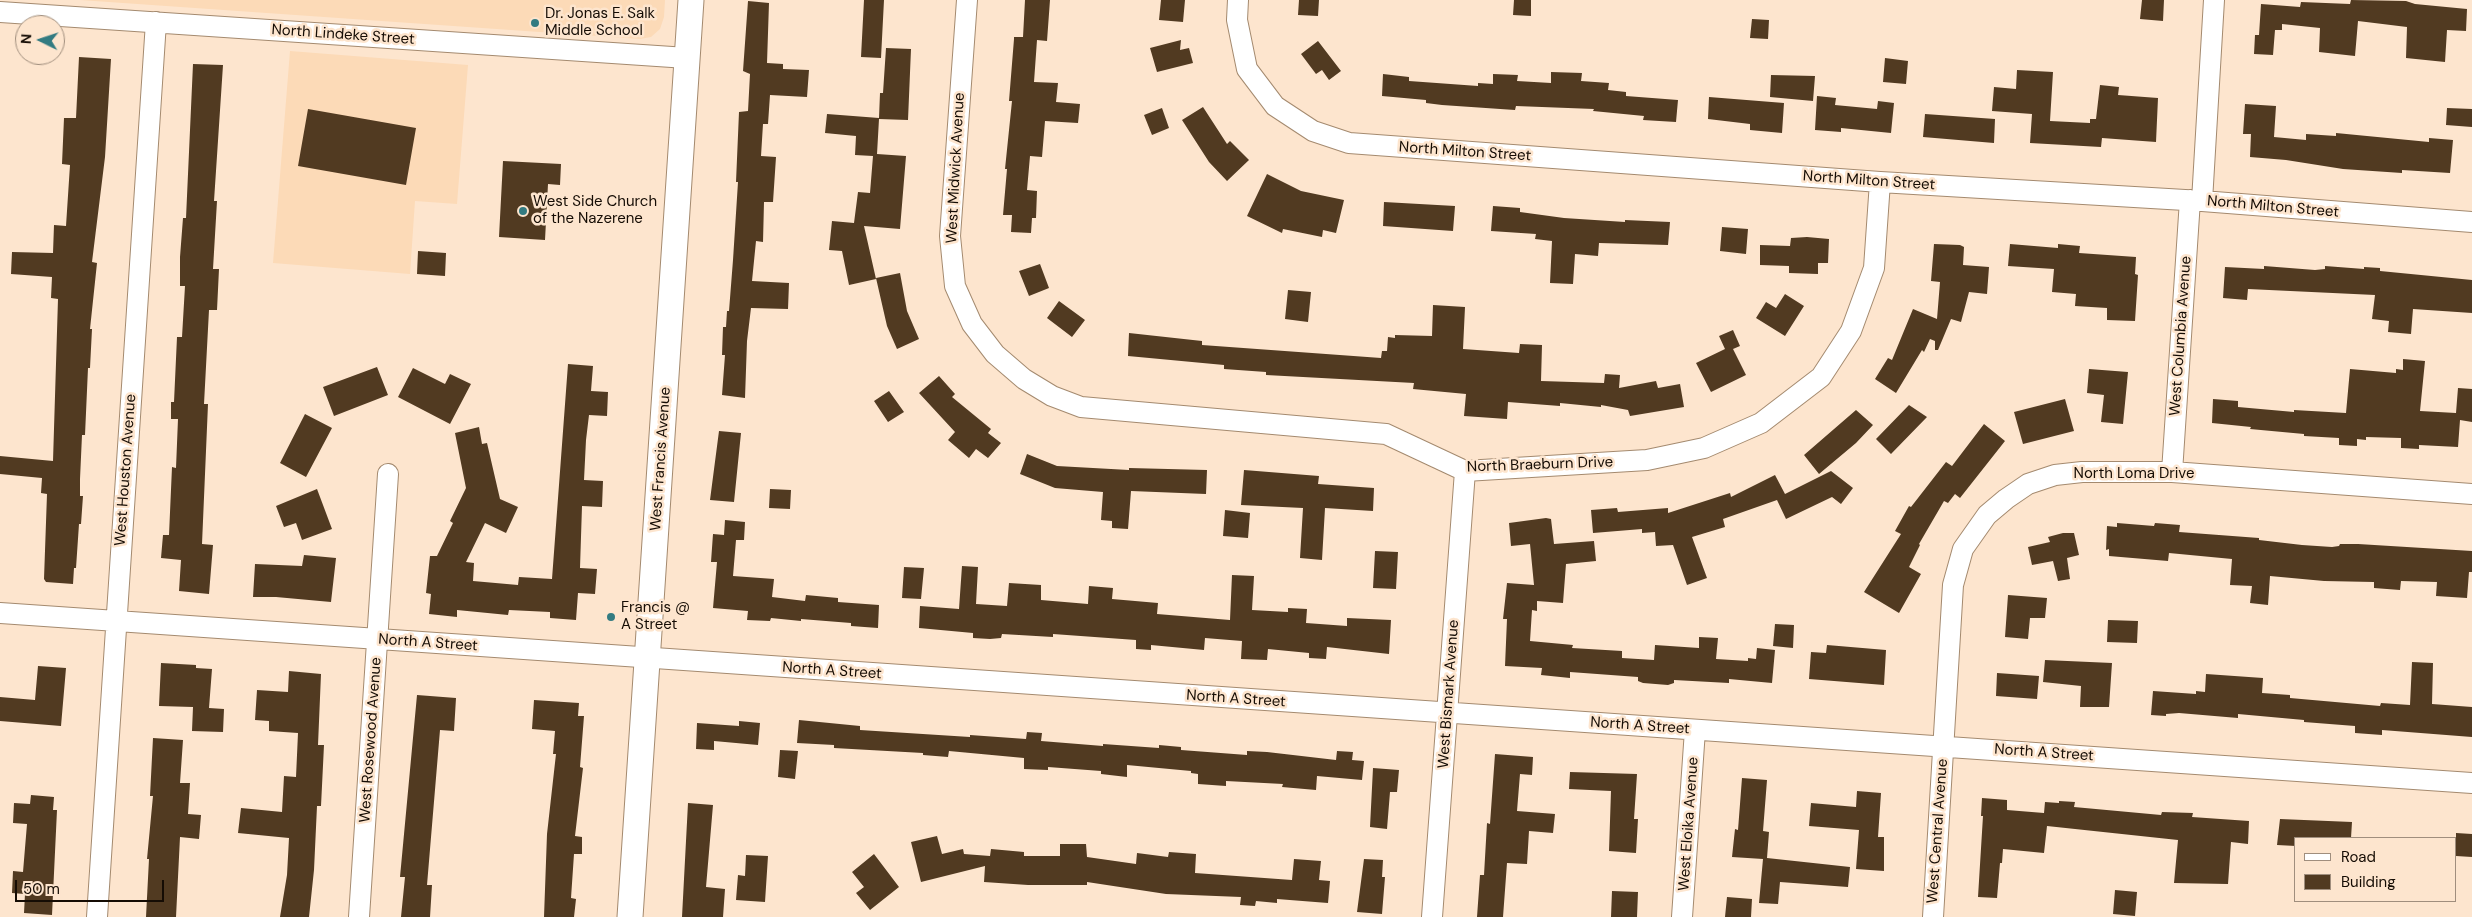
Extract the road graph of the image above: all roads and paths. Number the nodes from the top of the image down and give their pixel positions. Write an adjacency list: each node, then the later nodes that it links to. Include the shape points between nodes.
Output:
1 (691, 0): 7 (main road, West Francis Avenue)
2 (967, 0): 11 (street, West Midwick Avenue, via 950,236 955,286 972,324)
3 (1238, 0): 8 (street, North Milton Street, via 1237,20 1247,69 1275,106 1313,131 1349,143)
4 (2214, 0): 9 (street, West Columbia Avenue)
5 (0, 12): 6 (street, North Lindeke Street)
6 (156, 22): 7 (street, North Lindeke Street); 17 (street, West Houston Avenue)
7 (687, 58): 19 (main road, West Francis Avenue)
8 (1880, 182): 9 (street, North Milton Street); 12 (street, North Braeburn Drive, via 1874,268 1851,332 1821,377 1760,423 1704,448 1646,460)
9 (2196, 201): 10 (street, North Milton Street); 13 (street, West Columbia Avenue)
10 (2472, 222)
11 (994, 354): 12 (street, North Braeburn Drive, via 1024,379 1052,396 1081,407 1386,434)
12 (1465, 471): 20 (street, West Bismark Avenue)
13 (2172, 472): 15 (street, North Loma Drive); 22 (street, North Loma Drive, via 2055,475 2028,484 1987,515 1963,549 1953,585)
14 (388, 474): 18 (street, West Rosewood Avenue)
15 (2472, 494)
16 (0, 613): 17 (street, North A Street)
17 (116, 622): 18 (street, North A Street); 24 (street, West Houston Avenue)
18 (378, 640): 19 (street, North A Street); 25 (street, West Rosewood Avenue)
19 (648, 659): 20 (street, North A Street); 26 (main road, West Francis Avenue)
20 (1448, 713): 21 (street, North A Street); 27 (street, West Bismark Avenue)
21 (1695, 730): 22 (street, North A Street); 28 (street, West Eloika Avenue)
22 (1944, 746): 23 (street, North A Street); 29 (street, West Central Avenue)
23 (2472, 783)
24 (97, 917)
25 (359, 917)
26 (630, 917)
27 (1432, 917)
28 (1682, 917)
29 (1933, 917)

